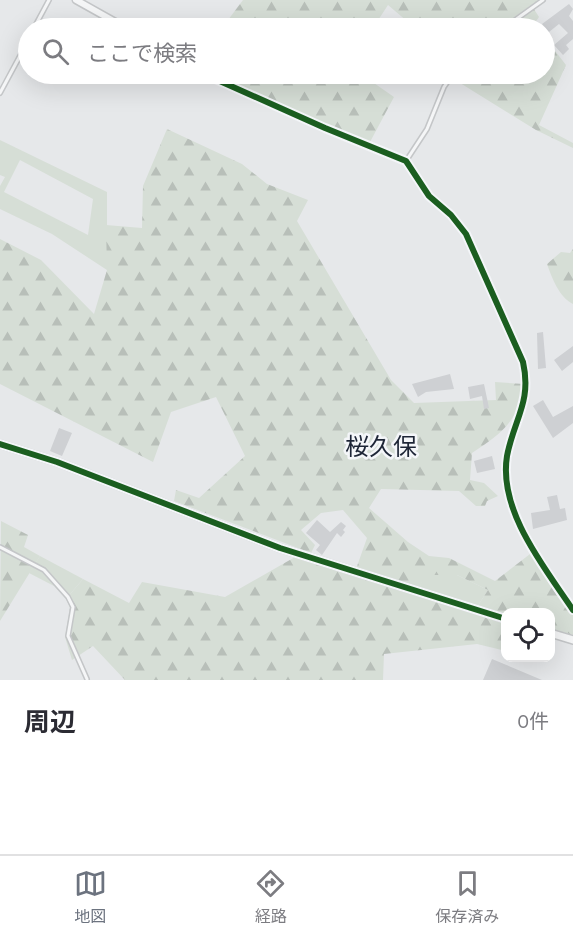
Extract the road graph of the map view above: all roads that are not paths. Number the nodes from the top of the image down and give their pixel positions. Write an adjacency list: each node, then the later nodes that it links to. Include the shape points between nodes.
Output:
1 (49, 0): 4 (lane)
2 (76, 0): 5 (street)
3 (543, 0): 6 (lane)
4 (39, 18)
5 (108, 18)
6 (518, 18)
7 (18, 60): 10 (lane)
8 (226, 84): 11 (street)
9 (446, 84): 11 (lane, via 427,129)
10 (0, 93)
11 (406, 161): 14 (street, via 429,196 466,234 523,362 528,385 507,456 507,480 528,544)
12 (0, 444): 15 (street, via 280,548)
13 (0, 547): 18 (lane, via 44,570 68,597 73,607 68,636)
14 (573, 610)
15 (501, 618)
16 (555, 635): 17 (street)
17 (573, 640)
18 (87, 679)

